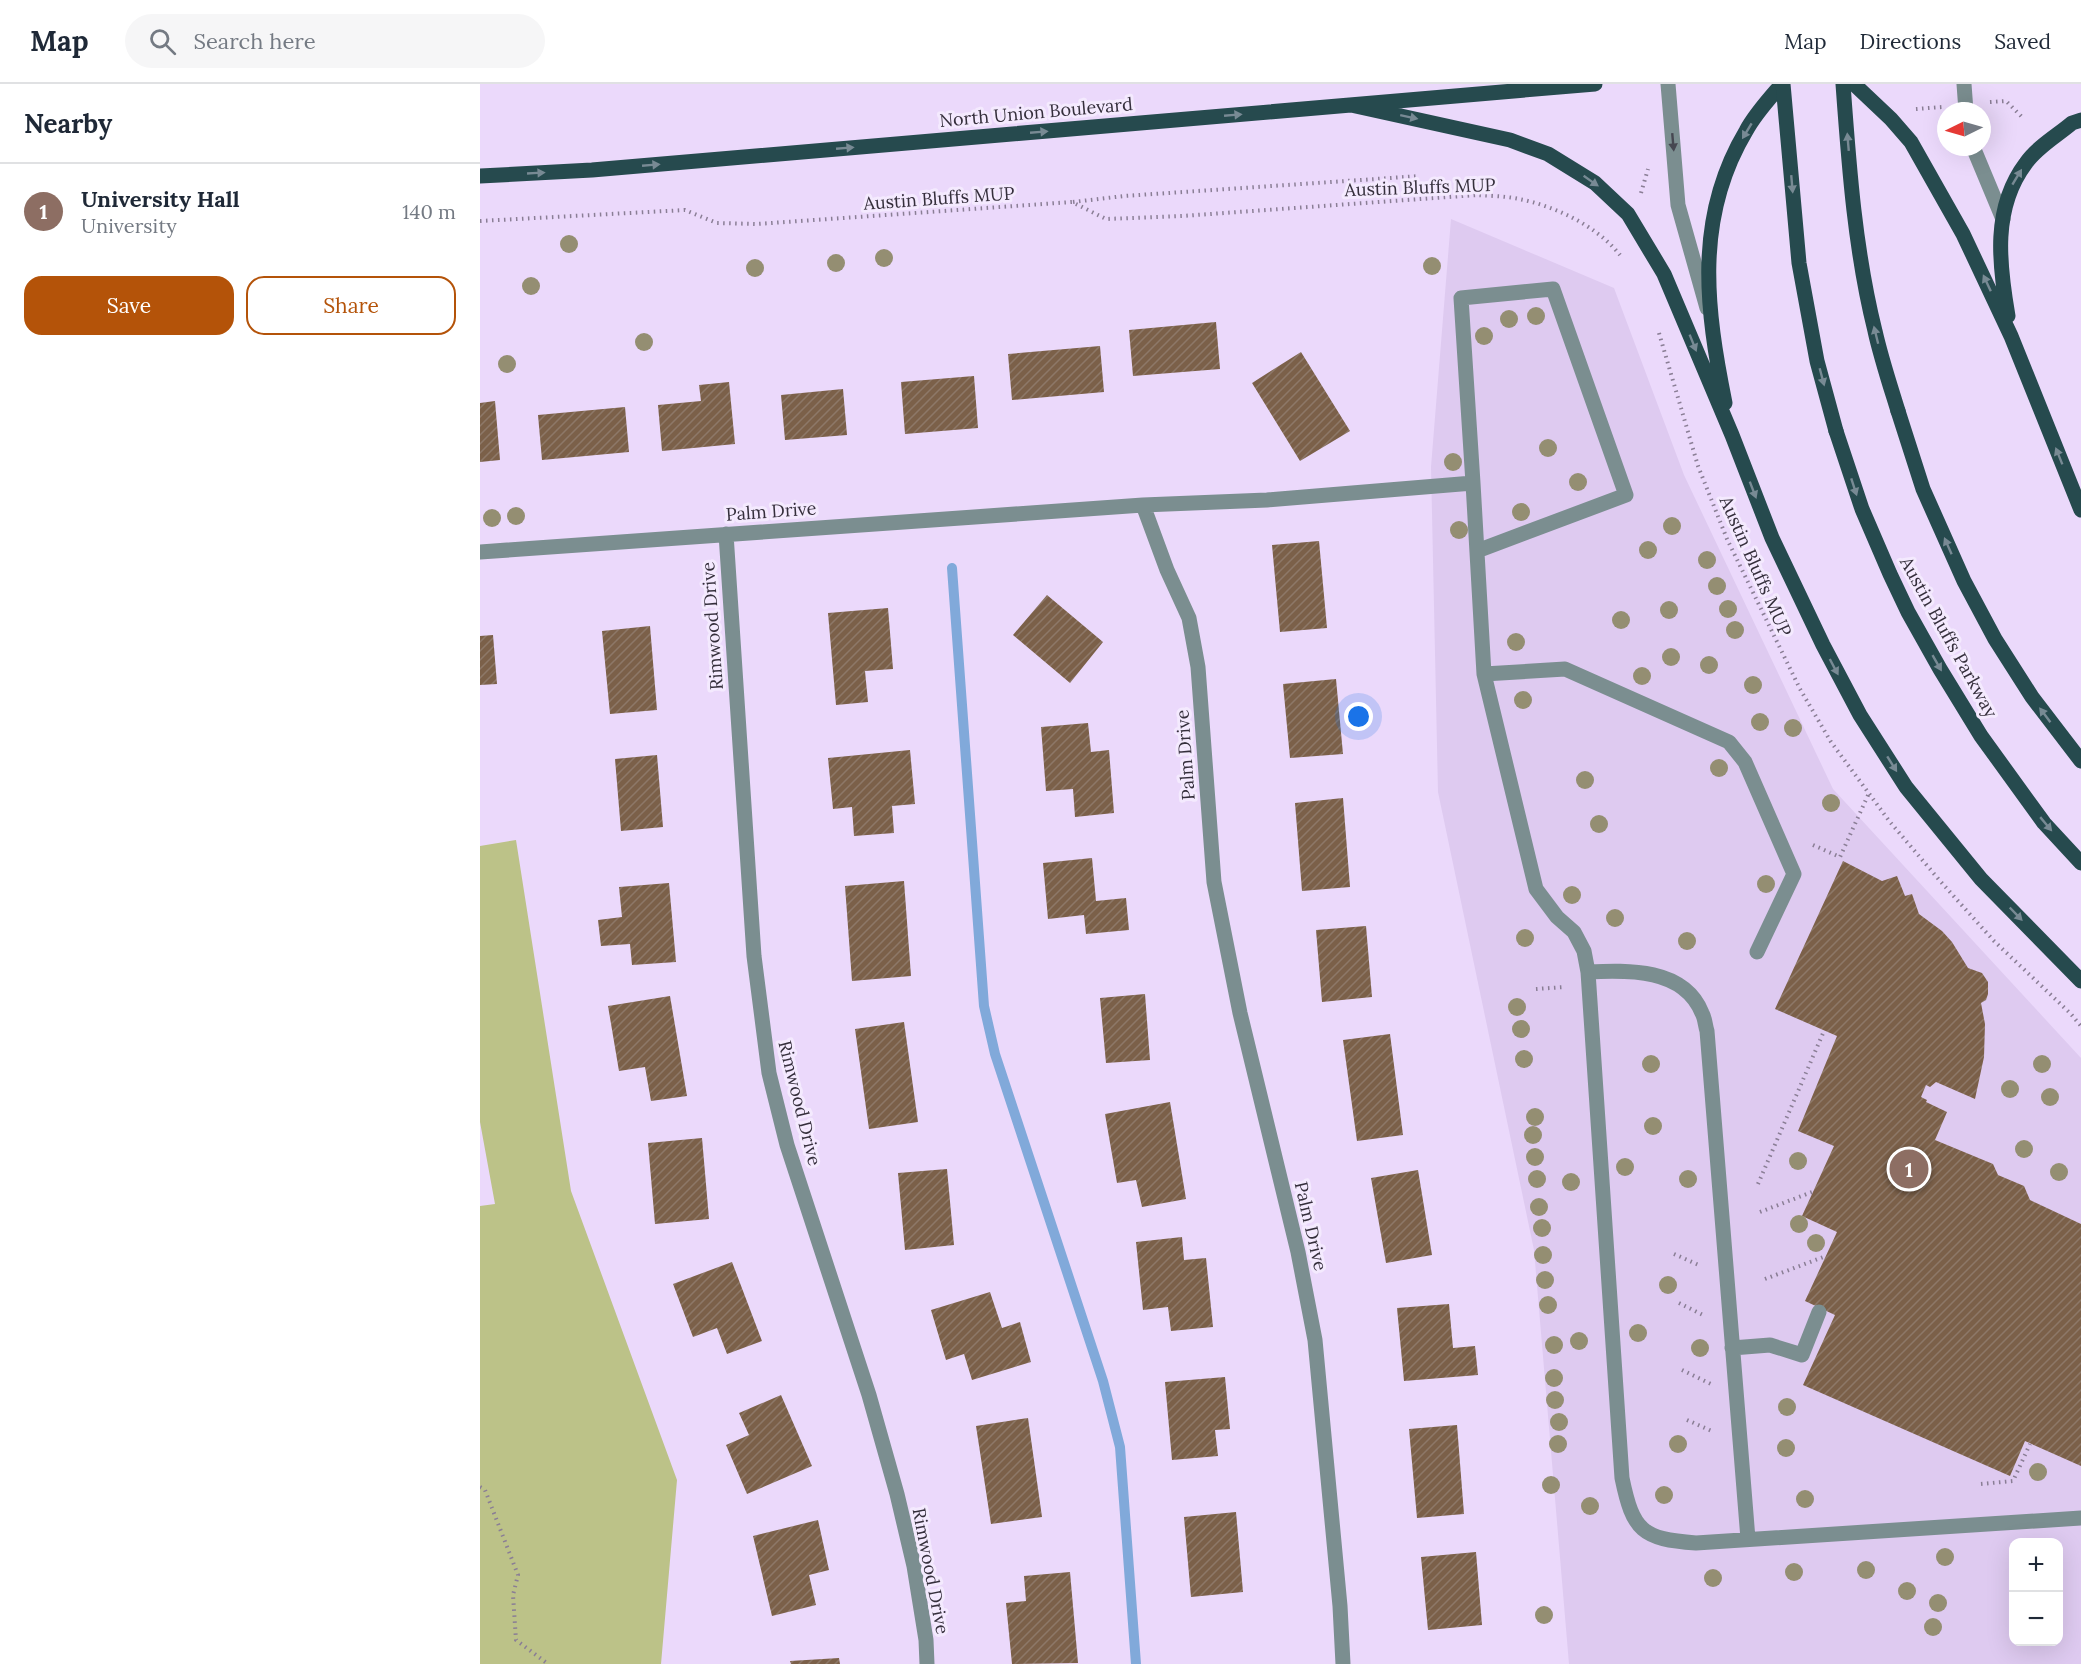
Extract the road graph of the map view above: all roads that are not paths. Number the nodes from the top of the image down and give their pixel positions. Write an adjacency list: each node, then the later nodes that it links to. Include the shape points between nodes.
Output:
1 (1595, 84): 8 (main road, North Union Boulevard)
2 (1668, 84): 13 (street, one-way to 13, via 1678,205)
3 (1783, 84): 13 (main road, one-way to 13, via 1746,131 1723,181 1708,250); 24 (main road, Austin Bluffs Parkway, one-way to 24, bridge, via 1799,263 1817,361 1866,520 1908,612 1981,736 2044,823)
4 (1843, 84): 23 (main road, one-way to 4, bridge, via 2032,697 1995,639 1923,489 1875,331 1851,181)
5 (1854, 84): 14 (main road, one-way to 5, via 1963,234 1911,142)
6 (1964, 84): 7 (street)
7 (1965, 102)
8 (1352, 105): 11 (main road, North Union Boulevard, one-way to 8, via 604,169); 15 (main road, one-way to 15, via 1510,140 1548,154 1595,183 1628,214 1664,274)
9 (2081, 120): 12 (main road, one-way to 9, via 2013,185 2027,161)
10 (1977, 156): 12 (street)
11 (480, 176)
12 (2003, 219): 14 (main road, via 2000,269)
13 (1711, 322): 15 (main road)
14 (2011, 336): 18 (main road, one-way to 14)
15 (1732, 435): 27 (main road, one-way to 27, via 1772,538 1823,645 1860,715 1906,787 1981,879)
16 (1473, 483): 17 (street, via 1267,500); 20 (street); 20 (street, via 1461,298 1553,289 1626,495)
17 (1143, 505): 19 (street, Palm Drive); 33 (street, Palm Drive, via 1189,618 1198,667 1214,882 1315,1340)
18 (2081, 510)
19 (726, 534): 21 (street, Palm Drive); 32 (street, Rimwood Drive, via 754,956 769,1073 787,1145 869,1395 897,1494 914,1566)
20 (1477, 551): 22 (street)
21 (480, 552)
22 (1484, 674): 25 (street, via 1565,669 1729,742 1745,762 1794,874); 26 (street, via 1536,890 1574,932 1584,951)
23 (2081, 761)
24 (2081, 863)
25 (1757, 952)
26 (1588, 972): 29 (street, via 1622,970 1656,975 1676,983 1692,996 1702,1013 1707,1031); 31 (street, via 1626,1501 1633,1518 1660,1539 1696,1544)
27 (2081, 981)
28 (1820, 1312): 29 (street, via 1802,1355 1770,1345)
29 (1732, 1348): 31 (street)
30 (2081, 1518): 31 (street)
31 (1748, 1539)
32 (927, 1664)
33 (1342, 1664)

